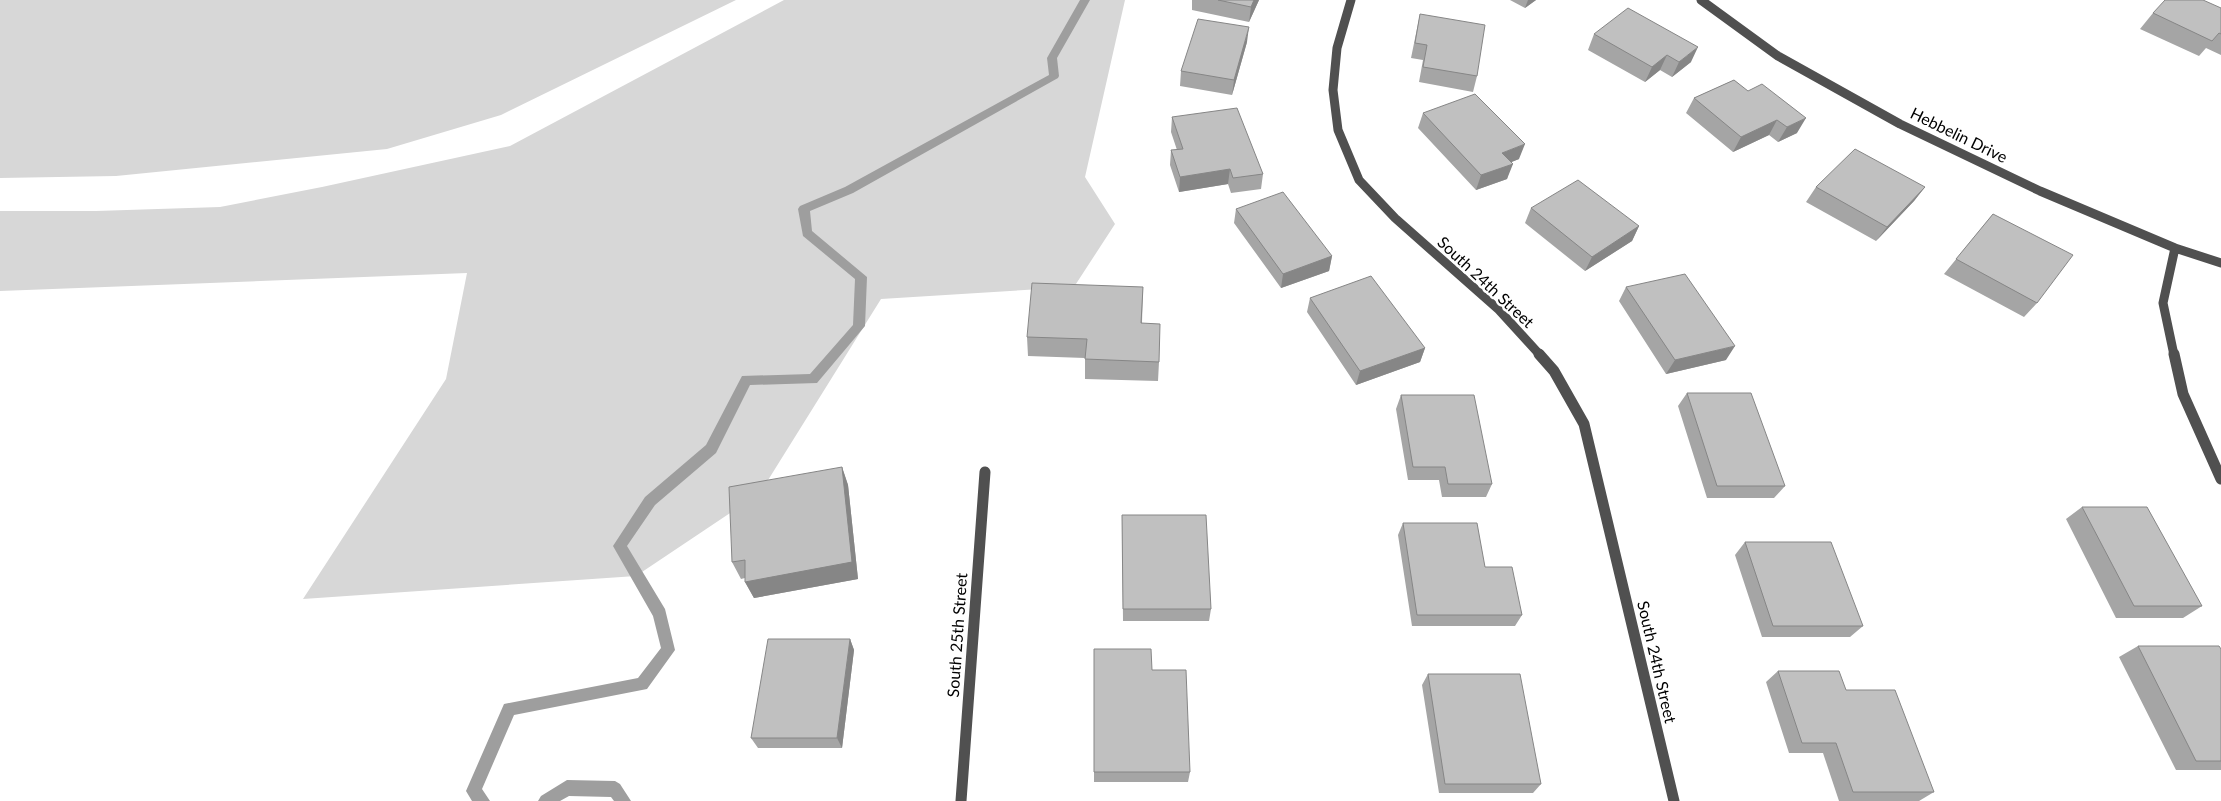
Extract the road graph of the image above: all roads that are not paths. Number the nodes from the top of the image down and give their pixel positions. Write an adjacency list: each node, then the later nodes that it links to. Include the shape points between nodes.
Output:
1 (1351, 0): 8 (street, South 24th Street, via 1337,48 1333,90 1338,130 1360,180 1395,218 1499,310 1554,371 1584,424)
2 (1701, 0): 3 (street, Hebbelin Drive, via 1778,56 1900,124 2040,191)
3 (2175, 248): 4 (street, Hebbelin Drive); 6 (street, via 2163,303 2183,394)
4 (2221, 263)
5 (985, 472): 7 (street, South 25th Street)
6 (2221, 479)
7 (960, 801)
8 (1674, 801)

